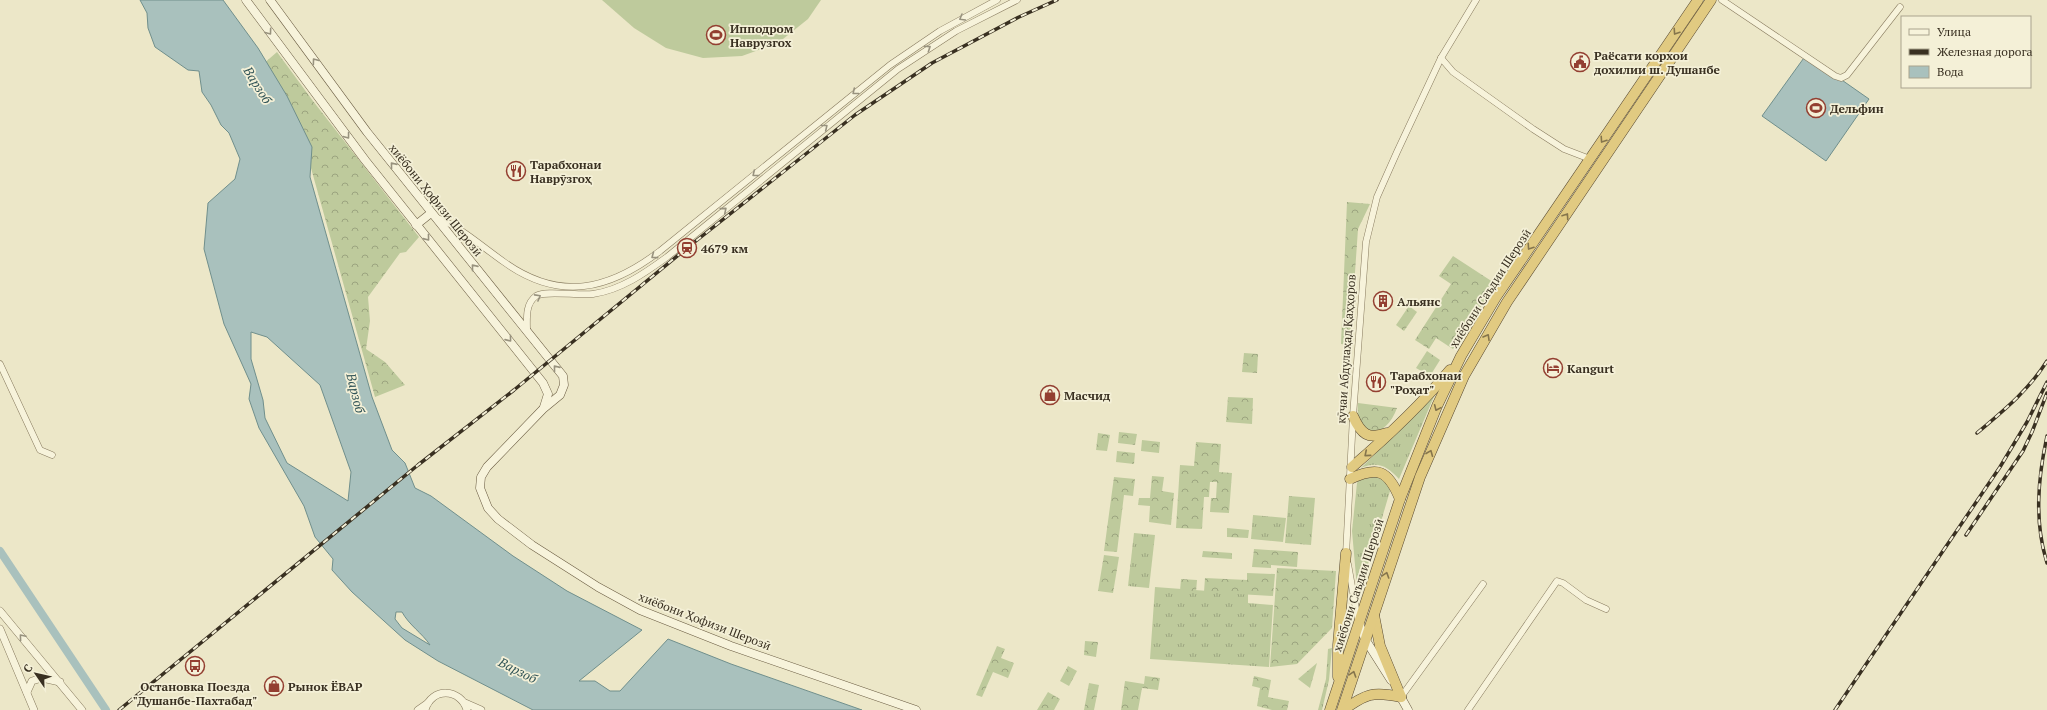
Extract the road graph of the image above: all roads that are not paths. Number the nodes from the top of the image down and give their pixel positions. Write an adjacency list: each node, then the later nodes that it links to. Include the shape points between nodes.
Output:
1 (246, 0): 17 (main road, one-way to 17)
2 (270, 0): 14 (main road, хиёбони Ҳофизи Шерозӣ, one-way to 2, via 360,124)
3 (996, 0): 11 (street, one-way to 11, via 910,50)
4 (1017, 0): 12 (street, one-way to 4, via 918,54 977,19)
5 (1476, 0): 10 (street, кӯчаи Абдулаҳад Қаҳҳоров)
6 (1698, 0): 13 (highway, хиёбони Саъдии Шерозӣ, one-way to 13)
7 (1711, 0): 32 (highway, хиёбони Саъдии Шерозӣ, one-way to 7, via 1420,477 1464,376 1507,302)
8 (1722, 0): 9 (street, via 1841,78 1847,75)
9 (1900, 6)
10 (1441, 58): 13 (street, via 1453,72 1533,128 1564,149); 22 (street, кӯчаи Абдулаҳад Қаҳҳоров, via 1379,193 1366,242)
11 (790, 146): 12 (street); 15 (street, one-way to 15)
12 (795, 152): 16 (street, one-way to 12)
13 (1590, 159): 19 (highway, хиёбони Саъдии Шерозӣ, one-way to 19, via 1496,297)
14 (433, 215): 15 (street, one-way to 14, via 624,276 606,283 575,288 543,282 514,269 454,225); 17 (main road); 18 (main road, хиёбони Ҳофизи Шерозӣ, one-way to 14)
15 (704, 215): 16 (street)
16 (710, 222): 18 (street, one-way to 16, via 529,306 537,296 546,293 592,294 622,286 653,267)
17 (416, 225): 21 (main road, one-way to 21, via 543,383 548,398)
18 (527, 331): 21 (main road, хиёбони Ҳофизи Шерозӣ, one-way to 18, via 560,395 564,388 564,379)
19 (1461, 356): 23 (highway, via 1439,384); 27 (highway, хиёбони Саъдии Шерозӣ, one-way to 27, via 1431,420)
20 (0, 364): 24 (street, via 40,450)
21 (543, 409): 46 (main road, хиёбони Ҳофизи Шерозӣ, via 487,467 481,477 482,497 498,518 565,567 640,610 731,646)
22 (1353, 416): 23 (highway, via 1366,435 1376,437); 25 (street, кӯчаи Абдулаҳад Қаҳҳоров)
23 (1391, 432): 25 (highway, one-way to 25)
24 (52, 455)
25 (1352, 467): 26 (street, кӯчаи Абдулаҳад Қаҳҳоров)
26 (1350, 479): 27 (highway, via 1366,472 1375,471 1383,474 1394,486); 28 (street, кӯчаи Абдулаҳад Қаҳҳоров)
27 (1400, 499): 33 (highway, хиёбони Саъдии Шерозӣ)
28 (1346, 553): 33 (street, кӯчаи Абдулаҳад Қаҳҳоров); 37 (highway, via 1338,645)
29 (1483, 584): 39 (street)
30 (1606, 609): 50 (street, via 1586,600 1557,581)
31 (0, 611): 36 (street, one-way to 31)
32 (1374, 612): 35 (highway, хиёбони Саъдии Шерозӣ); 39 (highway, via 1380,646)
33 (1359, 623): 35 (main road, кӯчаи Абдулаҳад Қаҳҳоров); 37 (highway, хиёбони Саъдии Шерозӣ)
34 (0, 629): 38 (street)
35 (1365, 639): 39 (main road, кӯчаи Абдулаҳад Қаҳҳоров); 48 (highway, хиёбони Саъдии Шерозӣ, one-way to 35)
36 (60, 682): 38 (street, via 42,678 32,681); 43 (street)
37 (1338, 686): 47 (highway, хиёбони Саъдии Шерозӣ)
38 (26, 692): 42 (street)
39 (1400, 697): 48 (highway, via 1380,693 1360,698); 49 (main road, кӯчаи Абдулаҳад Қаҳҳоров)
40 (427, 707): 41 (street, via 438,694 446,693 459,697); 44 (street)
41 (466, 707): 45 (street)
42 (34, 710)
43 (82, 710)
44 (418, 710)
45 (481, 710)
46 (916, 710)
47 (1330, 710)
48 (1342, 710)
49 (1408, 710)
50 (1468, 710)

